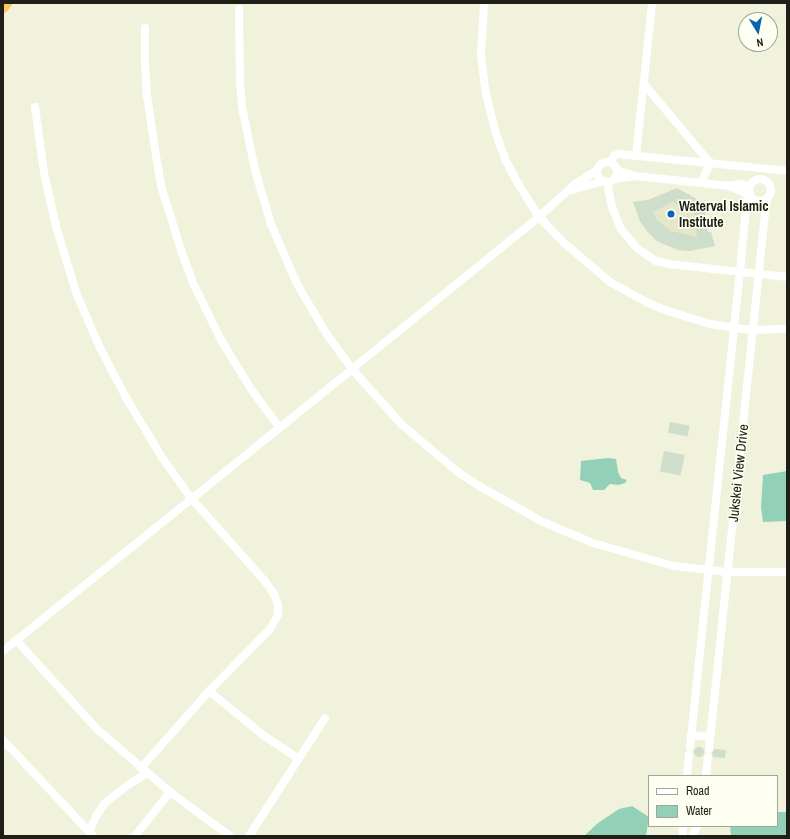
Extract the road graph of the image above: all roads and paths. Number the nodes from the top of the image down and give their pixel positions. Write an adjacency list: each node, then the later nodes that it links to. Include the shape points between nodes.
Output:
1 (6, 3): 4 (highway)
2 (484, 3): 26 (street, via 481,55 495,131 508,164)
3 (652, 3): 7 (street)
4 (3, 7)
5 (239, 9): 33 (street, via 243,112 248,144 263,200 281,250 297,284 326,333)
6 (145, 28): 34 (street, via 147,95 156,156 162,189 179,244 193,283 221,340 251,389)
7 (644, 84): 9 (street); 11 (street)
8 (35, 107): 35 (street, via 51,202 80,302 101,350 128,401 163,459)
9 (636, 156): 10 (street, via 618,154); 11 (street)
10 (611, 162): 14 (street, via 603,162); 15 (street)
11 (710, 163): 12 (street); 19 (street)
12 (754, 168): 13 (street); 20 (street)
13 (770, 169): 16 (street); 21 (street)
14 (597, 170): 18 (street, via 598,177); 23 (street)
15 (617, 170): 17 (street); 18 (street)
16 (787, 171)
17 (636, 176): 18 (street); 19 (street)
18 (608, 181): 23 (street); 27 (street, via 612,207 621,229 647,256 669,264)
19 (701, 183): 22 (street)
20 (752, 183): 21 (street, via 761,179); 22 (street); 24 (street)
21 (768, 183): 25 (street, via 771,188)
22 (729, 186): 24 (street)
23 (569, 191): 26 (street)
24 (750, 196): 25 (street, via 760,201); 27 (street, Jukskei View Drive, via 747,200)
25 (768, 197): 28 (street, Jukskei View Drive)
26 (539, 216): 30 (street, via 576,255 610,282 629,293 687,318); 33 (street)
27 (740, 273): 28 (street); 30 (street, Jukskei View Drive)
28 (759, 274): 29 (street); 32 (street, Jukskei View Drive)
29 (787, 277)
30 (734, 328): 32 (street); 36 (street, Jukskei View Drive)
31 (787, 329): 32 (street)
32 (753, 330): 37 (street, Jukskei View Drive)
33 (352, 369): 34 (street); 36 (street, via 401,424 430,450 460,473 517,509 594,543 674,566)
34 (279, 427): 35 (street)
35 (191, 498): 39 (street); 41 (street, via 264,580 278,605 278,614 270,629)
36 (709, 570): 37 (street); 43 (street, Jukskei View Drive)
37 (727, 572): 38 (street); 44 (street, Jukskei View Drive)
38 (787, 572)
39 (16, 640): 40 (street); 47 (street, via 82,714)
40 (3, 651)
41 (209, 691): 46 (street, via 263,735); 47 (street)
42 (325, 718): 46 (street)
43 (691, 735): 44 (street); 48 (street, Jukskei View Drive)
44 (710, 737): 49 (street, Jukskei View Drive)
45 (3, 740): 52 (street)
46 (299, 759): 55 (street)
47 (144, 771): 50 (street); 52 (street, via 105,803 96,816)
48 (687, 775)
49 (706, 775)
50 (170, 792): 53 (street); 54 (street)
51 (696, 827): 56 (street)
52 (91, 834)
53 (135, 836)
54 (230, 836)
55 (249, 836)
56 (692, 836)

